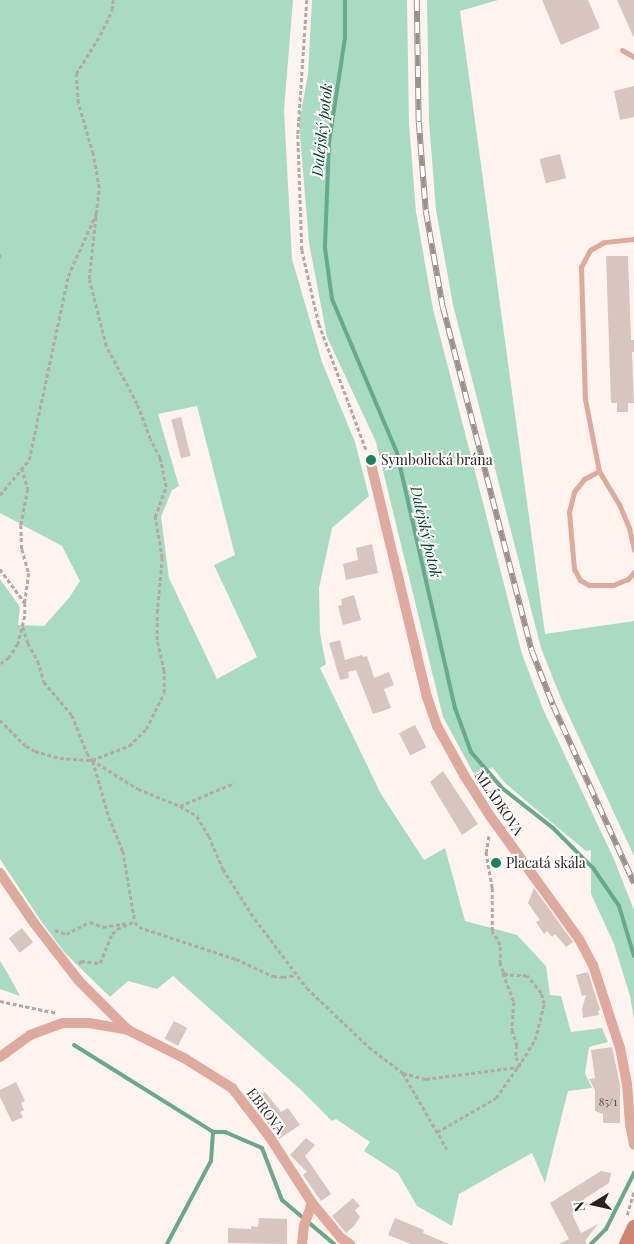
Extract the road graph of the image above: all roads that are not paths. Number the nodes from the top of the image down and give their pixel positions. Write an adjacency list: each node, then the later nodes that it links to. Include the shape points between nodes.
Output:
1 (622, 50): 2 (lane)
2 (634, 57)
3 (634, 239): 5 (lane, via 604,242 590,250 581,267 585,399)
4 (370, 460): 11 (street, MLÁDKOVA, via 427,697 437,726 496,825 593,965 620,1048)
5 (599, 470): 6 (lane, via 622,512); 7 (lane, via 584,479 574,492 569,512 574,569 580,580 589,585 613,585 628,579)
6 (634, 549)
7 (634, 572)
8 (0, 872): 9 (street, via 43,936 79,981)
9 (128, 1030): 10 (street, via 89,1023 63,1023 30,1035); 12 (street, EBROVA, via 184,1058 232,1088 269,1136)
10 (0, 1057)
11 (634, 1145)
12 (310, 1207): 14 (street); 15 (street, EBROVA)
13 (634, 1227): 16 (street)
14 (302, 1244)
15 (350, 1244)
16 (626, 1244)

